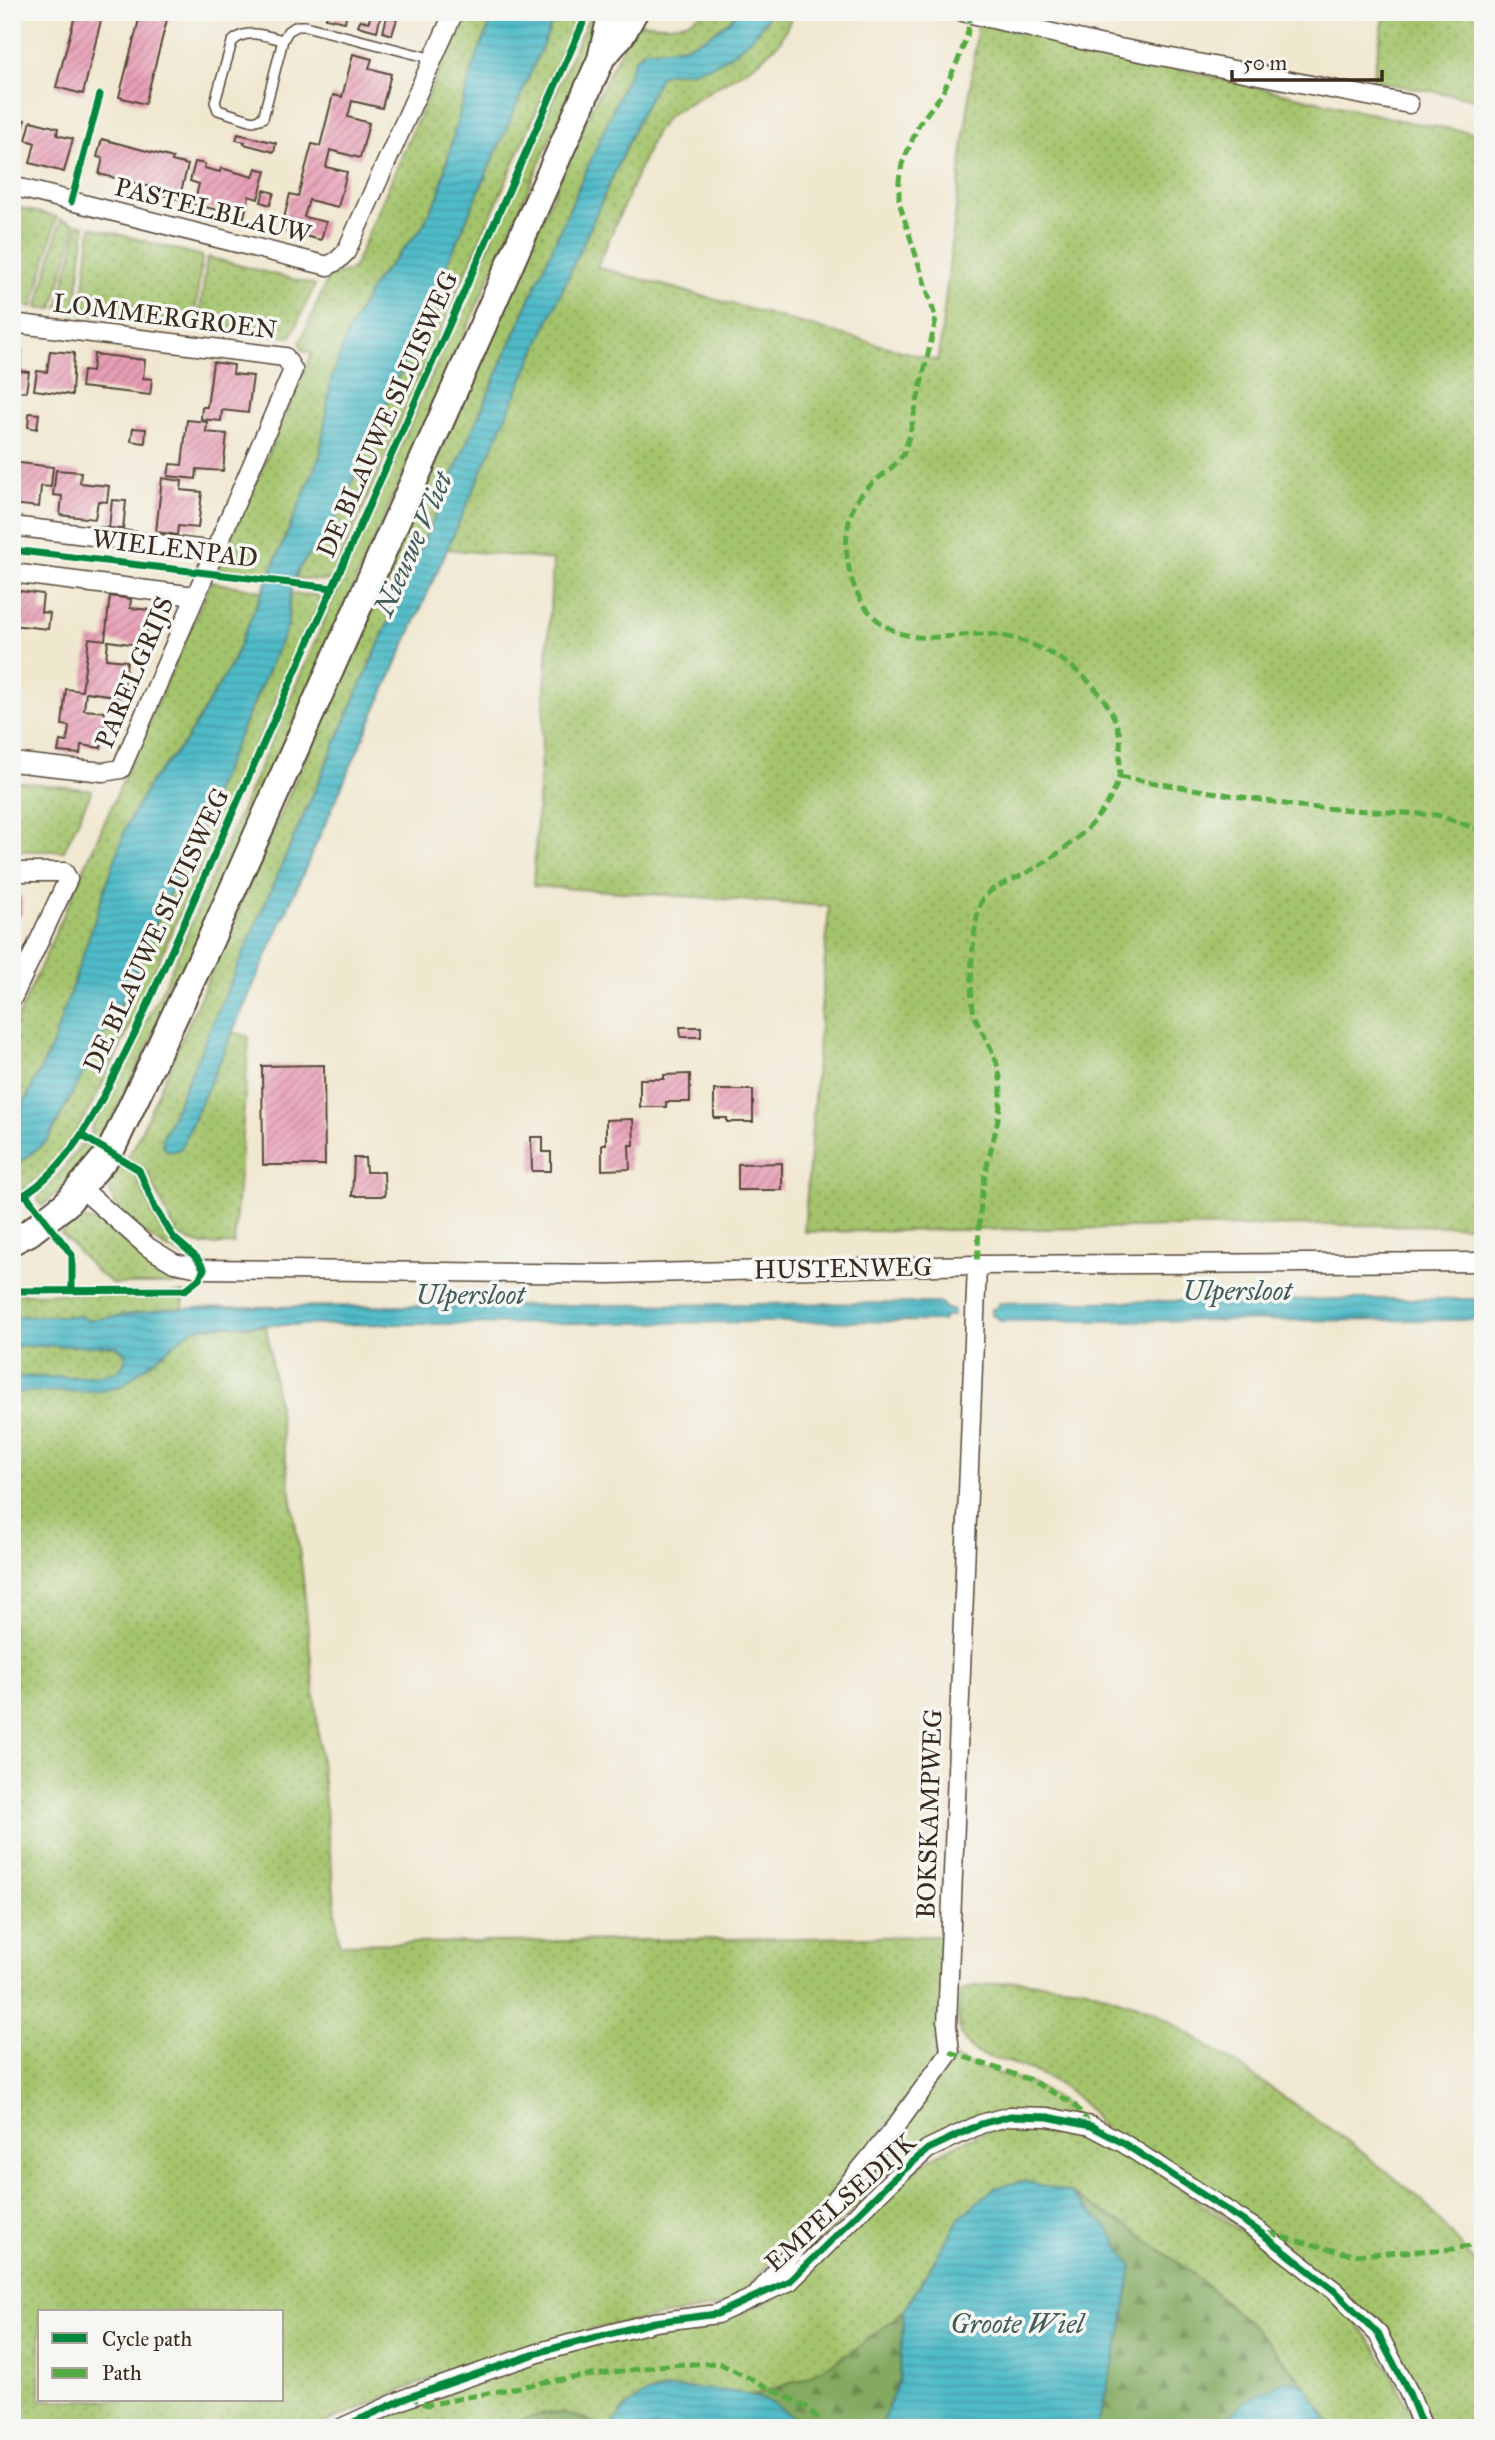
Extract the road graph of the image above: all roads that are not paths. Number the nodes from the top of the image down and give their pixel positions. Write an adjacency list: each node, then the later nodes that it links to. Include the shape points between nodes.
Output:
1 (454, 12): 6 (street, PASTELBLAUW)
2 (612, 12): 7 (main road, DE BLAUWE SLUISWEG)
3 (634, 12): 7 (main road, DE BLAUWE SLUISWEG)
4 (963, 12): 8 (street, via 1099,44)
5 (283, 40): 5 (lane, via 256,33 236,37 215,102 218,110 253,121 263,118); 6 (lane, via 288,31 305,26)
6 (433, 59): 9 (street, PASTELBLAUW, via 346,252 328,265)
7 (601, 59): 19 (main road, DE BLAUWE SLUISWEG, via 210,941 110,1152)
8 (1409, 104)
9 (12, 187)
10 (12, 323): 12 (street, LOMMERGROEN, via 285,357 293,370)
11 (12, 526): 12 (street)
12 (215, 551): 14 (street, LOMMERGROEN)
13 (12, 573): 15 (street)
14 (206, 573): 15 (street, PARELGRIJS)
15 (195, 596): 16 (street, PARELGRIJS, via 121,769 103,772)
16 (12, 762)
17 (12, 872): 18 (street, via 64,872 68,879)
18 (12, 999)
19 (81, 1188): 20 (main road, via 46,1222); 22 (street, HUSTENWEG, via 148,1247 174,1264 204,1269 609,1274)
20 (12, 1241)
21 (1483, 1262): 22 (street, HUSTENWEG)
22 (977, 1265): 23 (street, BOKSKAMPWEG, via 947,2025 950,2052 896,2126)
23 (755, 2298): 24 (street, EMPELSEDIJK, via 717,2314 655,2322 547,2350 409,2397); 25 (street, EMPELSEDIJK, via 790,2281 928,2149 1010,2116 1048,2117 1091,2126 1124,2143 1257,2230 1335,2291 1378,2334)
24 (341, 2428)
25 (1423, 2428)

